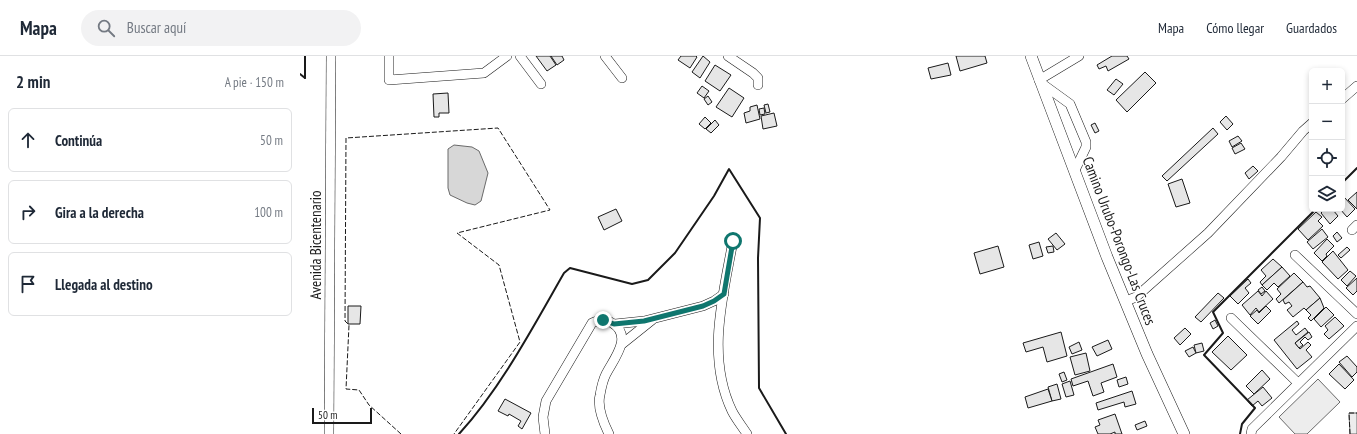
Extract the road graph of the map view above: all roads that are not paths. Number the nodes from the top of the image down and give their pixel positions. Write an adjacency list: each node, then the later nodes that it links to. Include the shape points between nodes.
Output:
1 (331, 56): 28 (street, Avenida Bicentenario)
2 (389, 56): 3 (street, via 389,80 484,73)
3 (507, 56)
4 (520, 56): 11 (street)
5 (605, 56): 9 (street)
6 (728, 56): 12 (street, via 753,73 758,78)
7 (1031, 56): 10 (main road, Camino Urubo-Porongo-Las Cruces)
8 (1078, 56): 10 (street)
9 (622, 78)
10 (1040, 81): 16 (main road, Camino Urubo-Porongo-Las Cruces); 16 (street, via 1070,104 1086,142)
11 (541, 84)
12 (758, 85)
13 (1357, 86): 14 (street)
14 (1345, 96)
15 (1309, 125): 20 (street, via 1208,233 1136,297)
16 (1075, 170): 20 (main road, Camino Urubo-Porongo-Las Cruces)
17 (733, 241): 19 (street)
18 (1296, 254): 21 (street)
19 (724, 294): 23 (street, via 703,306); 31 (street, via 717,346 720,369 732,411)
20 (1126, 301): 32 (main road, Camino Urubo-Porongo-Las Cruces)
21 (1357, 314)
22 (1231, 318): 27 (street)
23 (654, 319): 24 (street); 26 (street)
24 (614, 324): 26 (street, via 621,334); 29 (street, via 603,320 592,323 546,401 543,417)
25 (1357, 326): 27 (street)
26 (622, 344): 30 (street, via 606,375 599,397 603,421)
27 (1298, 383): 33 (street, via 1252,429)
28 (329, 434)
29 (545, 434)
30 (609, 434)
31 (747, 434)
32 (1184, 434)
33 (1251, 434)

